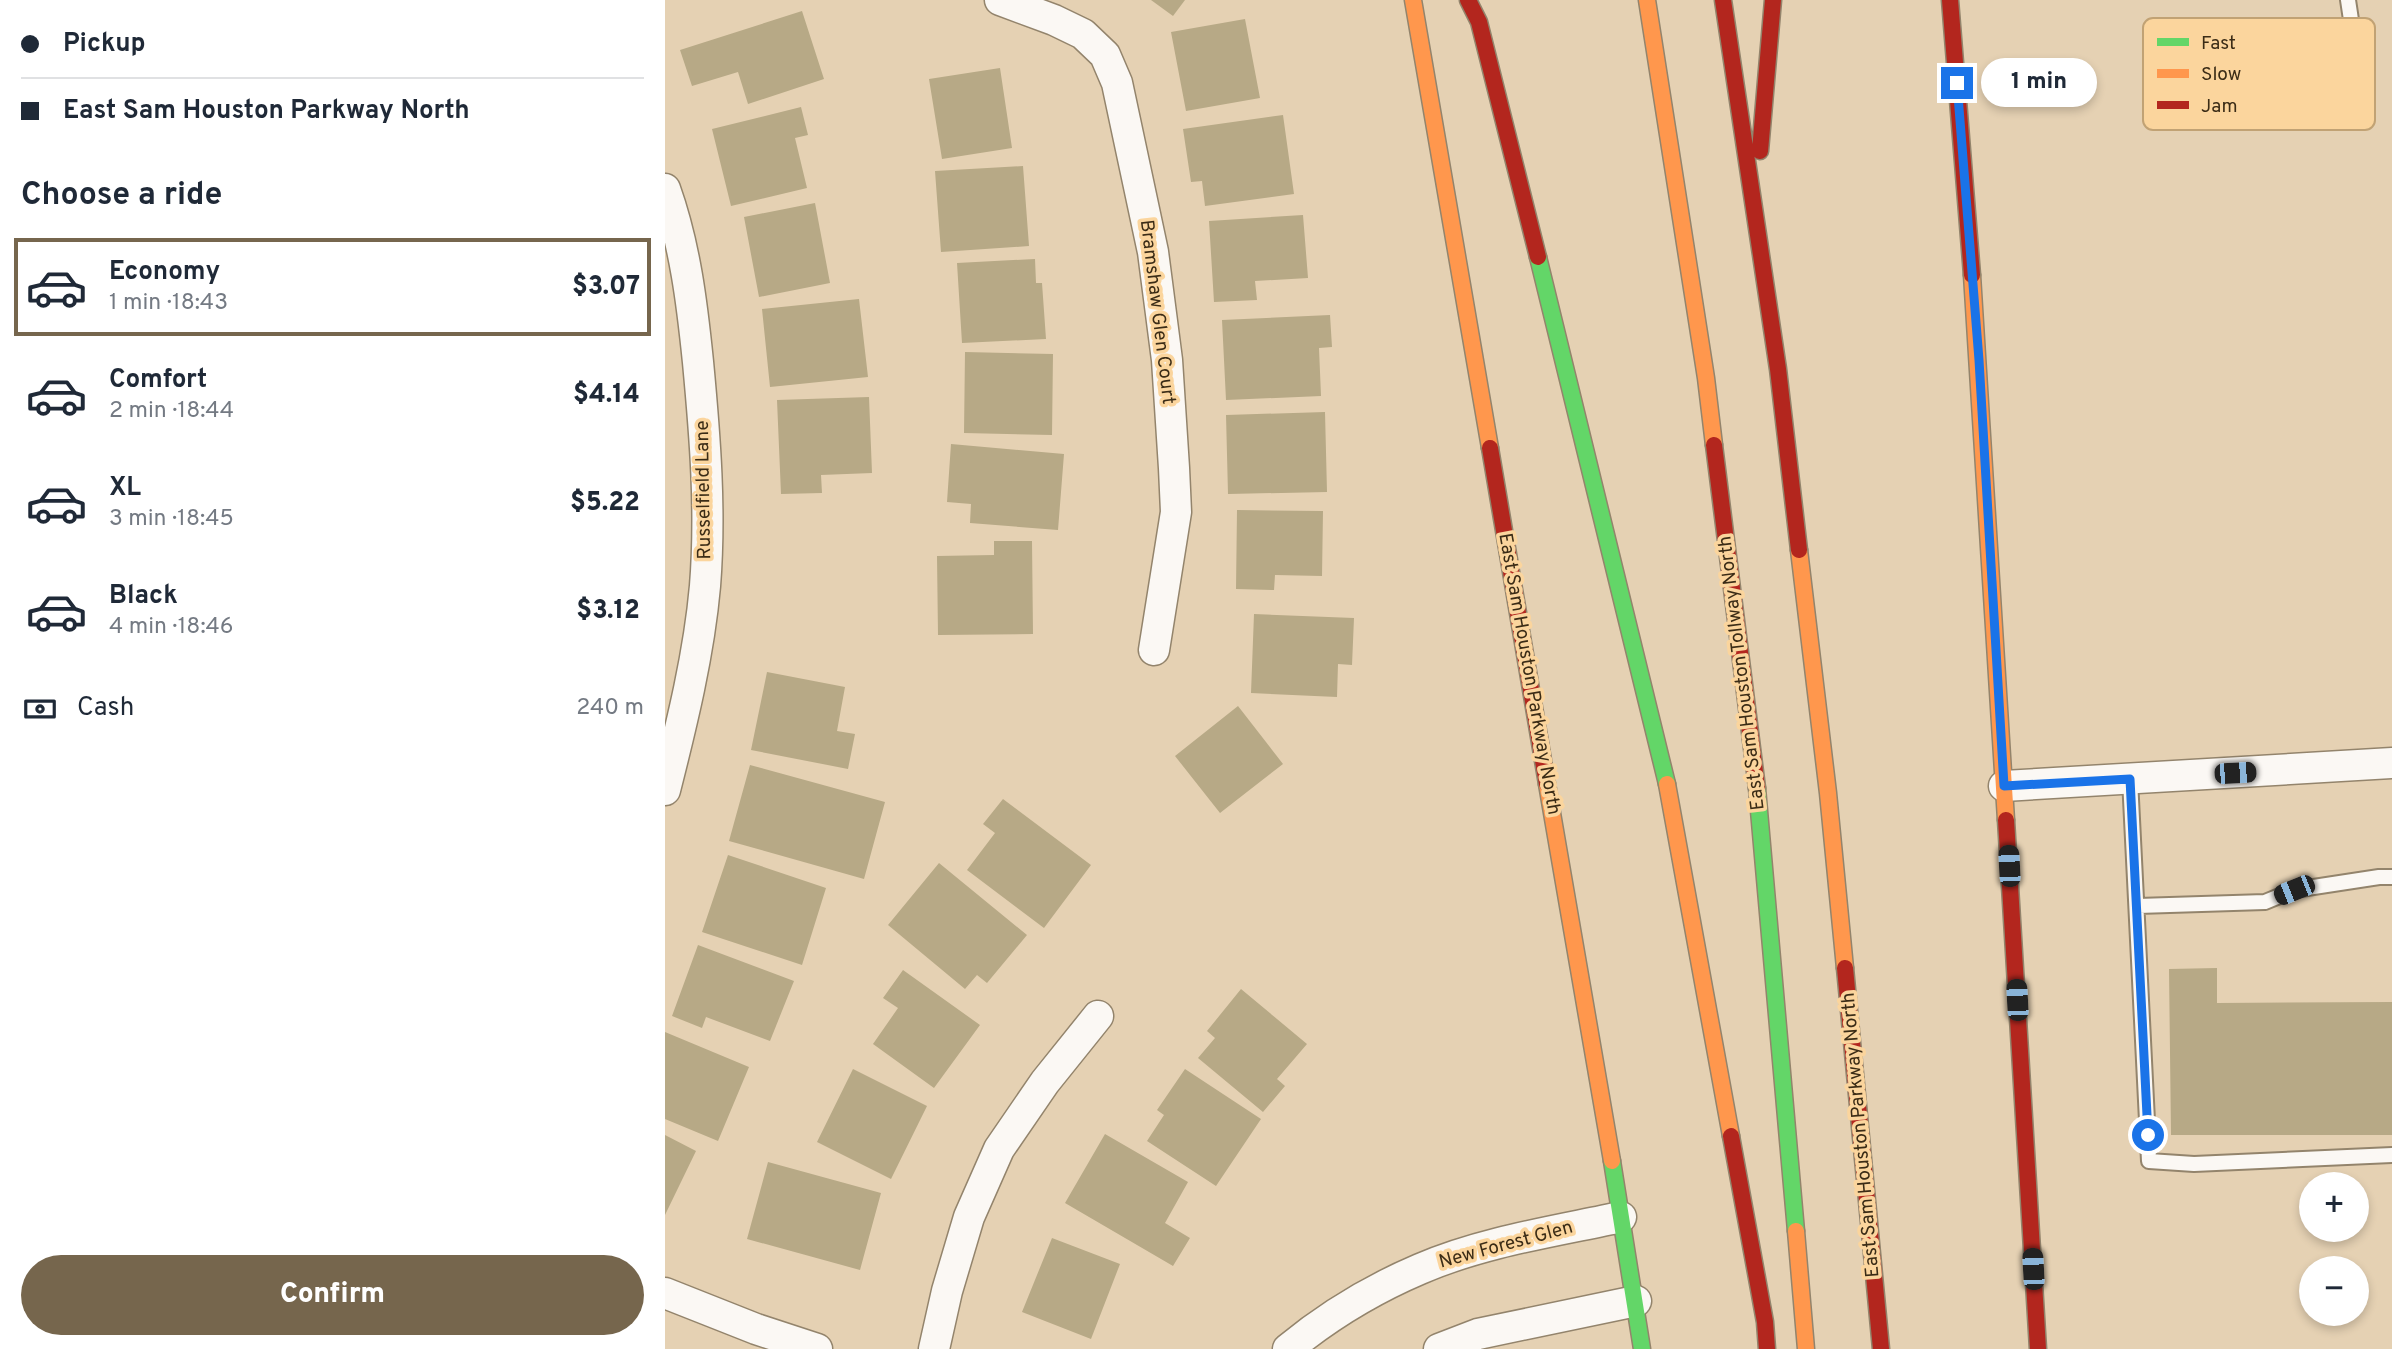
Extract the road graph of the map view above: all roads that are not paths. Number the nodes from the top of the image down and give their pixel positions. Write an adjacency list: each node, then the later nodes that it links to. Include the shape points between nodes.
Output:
1 (1000, 0): 12 (street, Bramshaw Glen Court, via 1083,34 1105,55 1117,83 1153,252 1174,467 1176,512)
2 (1413, 0): 22 (main road, East Sam Houston Parkway North)
3 (1468, 0): 30 (main road, via 1486,49 1670,795)
4 (1647, 0): 31 (main road, East Sam Houston Tollway North, via 1706,378 1758,797)
5 (1723, 0): 11 (main road)
6 (1773, 0): 11 (main road)
7 (1950, 0): 16 (main road, via 1979,360)
8 (2348, 0): 9 (lane)
9 (2351, 18)
10 (665, 189): 13 (street, Russelfield Lane, via 692,306 707,493 700,627)
11 (1755, 212): 32 (main road, East Sam Houston Parkway North, via 1828,793)
12 (1154, 650)
13 (669, 752): 17 (street, Russelfield Lane)
14 (2392, 764): 15 (street)
15 (2130, 779): 16 (street); 19 (lane)
16 (2004, 786): 33 (main road)
17 (665, 790)
18 (2392, 877): 19 (lane, via 2294,890 2265,902)
19 (2138, 906): 21 (lane, via 2149,1161 2194,1164)
20 (1098, 1016): 26 (street, via 999,1149 969,1217)
21 (2392, 1155)
22 (1621, 1217): 24 (main road, East Sam Houston Parkway North); 27 (street, New Forest Glen, via 1492,1245 1422,1268 1355,1301)
23 (665, 1293): 25 (street)
24 (1636, 1301): 28 (street, via 1478,1334); 29 (main road, East Sam Houston Parkway North)
25 (817, 1349)
26 (935, 1349)
27 (1288, 1349)
28 (1439, 1349)
29 (1642, 1349)
30 (1767, 1349)
31 (1806, 1349)
32 (1881, 1349)
33 (2038, 1349)

